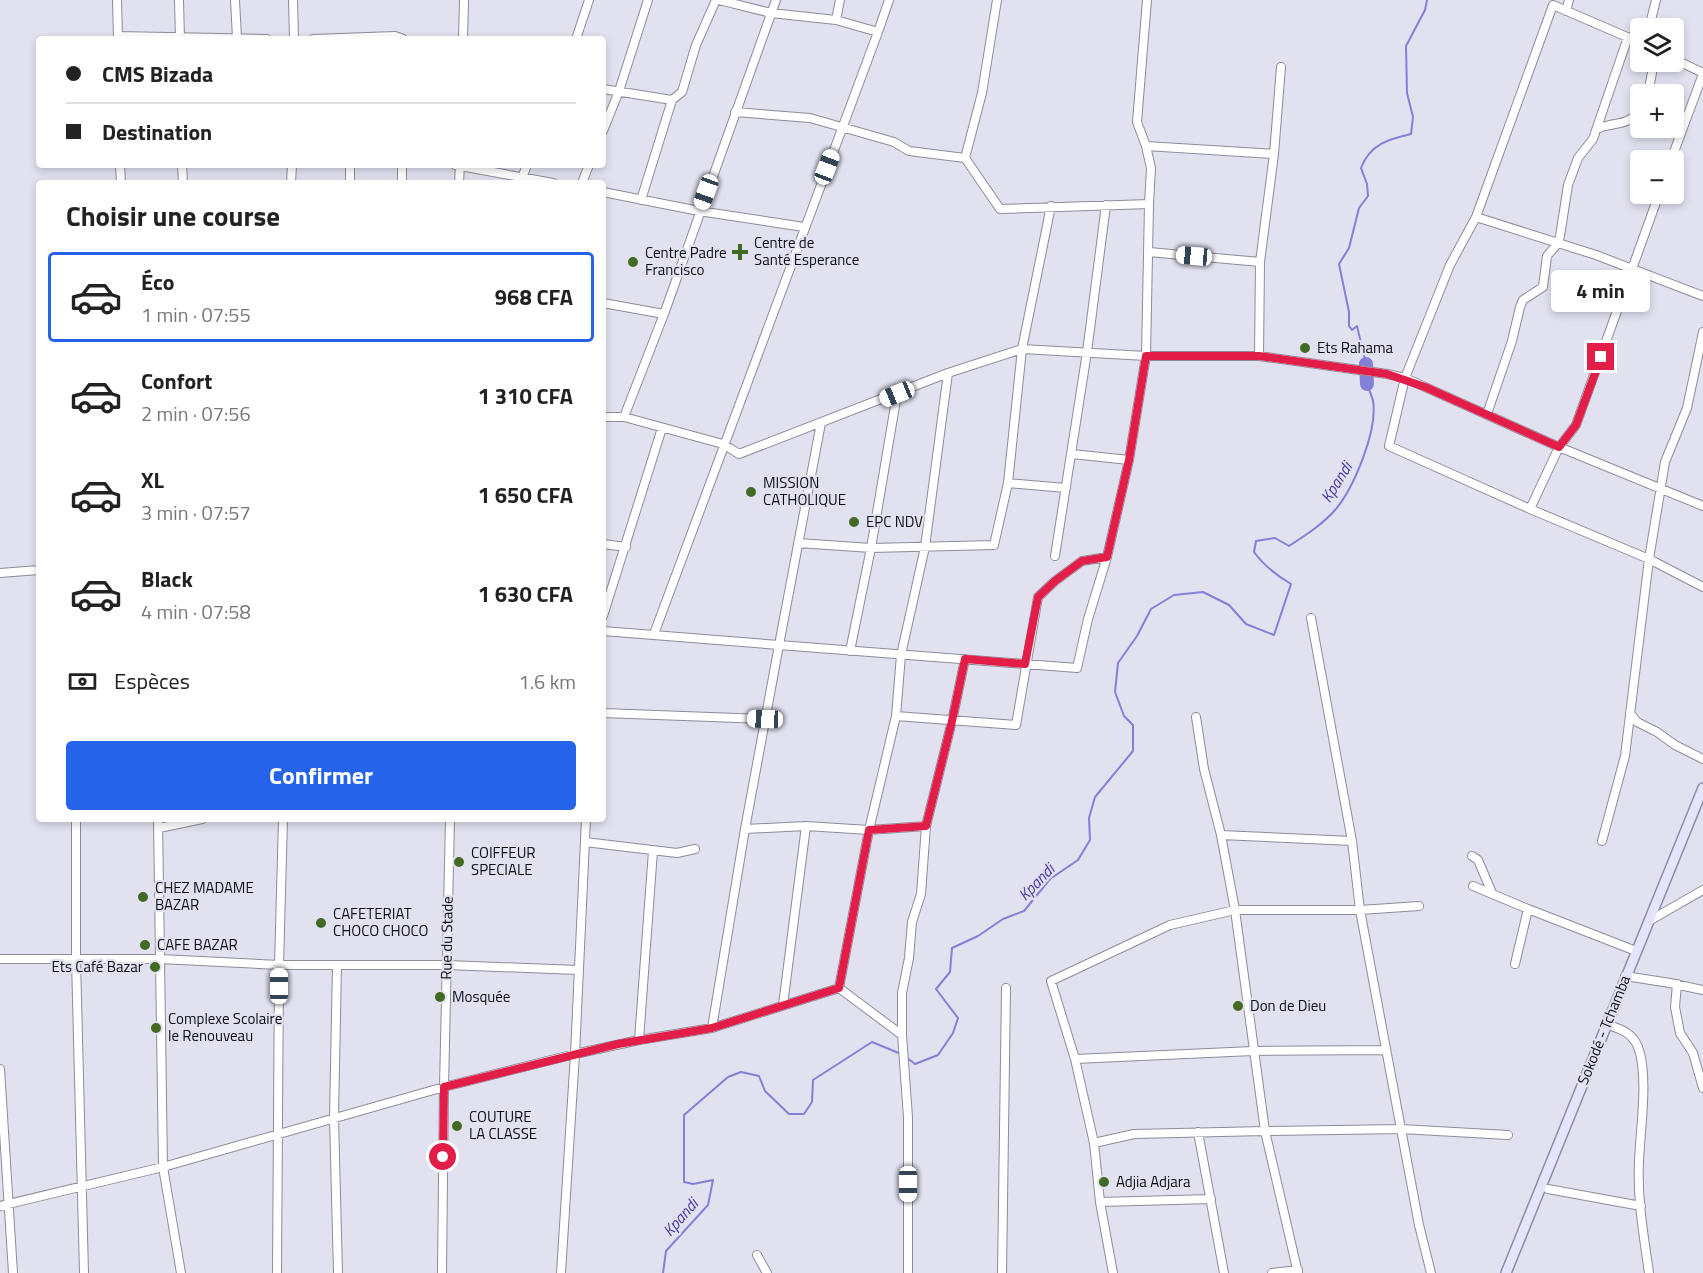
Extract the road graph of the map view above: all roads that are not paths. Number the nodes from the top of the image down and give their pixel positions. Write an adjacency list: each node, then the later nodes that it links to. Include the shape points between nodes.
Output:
1 (117, 0): 21 (street)
2 (179, 0): 22 (street)
3 (235, 0): 23 (street)
4 (293, 0): 24 (street)
5 (464, 0): 25 (street)
6 (590, 0): 26 (street)
7 (648, 0): 32 (street)
8 (717, 0): 17 (street); 33 (street, via 696,45 681,92)
9 (776, 0): 17 (street)
10 (840, 0): 19 (street)
11 (889, 0): 20 (street)
12 (998, 0): 42 (street, via 982,93)
13 (1147, 0): 39 (street, via 1137,122)
14 (1569, 0): 16 (street)
15 (1656, 0): 18 (street)
16 (1566, 11): 27 (street); 54 (street, via 1553,5)
17 (771, 13): 19 (street); 34 (street)
18 (1651, 18)
19 (836, 20): 20 (street)
20 (878, 32): 37 (street)
21 (118, 36)
22 (180, 36)
23 (237, 36)
24 (294, 36)
25 (463, 36)
26 (577, 36)
27 (1628, 37): 38 (street)
28 (1684, 64): 30 (street)
29 (1281, 67): 41 (street)
30 (1703, 74): 40 (street)
31 (606, 90): 32 (street)
32 (619, 92): 33 (street); 36 (street)
33 (672, 100): 48 (street)
34 (735, 111): 37 (street, via 810,118); 53 (street)
35 (1630, 118): 38 (street)
36 (606, 124)
37 (843, 127): 42 (street, via 894,142 909,151); 55 (street)
38 (1597, 129): 56 (street, via 1578,159 1568,185)
39 (1146, 146): 41 (street); 49 (street, via 1151,168)
40 (1675, 150)
41 (1274, 154): 58 (street)
42 (965, 159): 52 (street, via 1000,209)
43 (473, 168): 45 (street)
44 (526, 168): 45 (street)
45 (522, 178): 46 (street)
46 (534, 180)
47 (606, 193): 48 (street)
48 (641, 200): 53 (street)
49 (1149, 204): 51 (street); 57 (street)
50 (1655, 204): 59 (street)
51 (1106, 205): 52 (street); 65 (street)
52 (1051, 206): 64 (street)
53 (699, 211): 55 (street); 62 (street)
54 (1476, 217): 56 (street); 69 (street, via 1450,265)
55 (804, 227): 76 (street)
56 (1558, 243): 59 (street); 71 (street, via 1547,256 1543,287 1523,300 1520,307)
57 (1149, 252): 58 (street); 66 (street)
58 (1260, 262): 67 (street)
59 (1631, 270): 60 (street); 77 (street, via 1576,425)
60 (1703, 296)
61 (606, 304): 62 (street)
62 (664, 314): 73 (street)
63 (1703, 332): 82 (street, via 1687,408 1665,462)
64 (1022, 349): 65 (street); 68 (street); 80 (street)
65 (1087, 352): 66 (street); 78 (street)
66 (1146, 356): 67 (street); 79 (street)
67 (1259, 356): 69 (street)
68 (948, 373): 70 (street); 88 (street)
69 (1404, 378): 71 (street); 84 (street, via 1389,446)
70 (897, 394): 74 (street); 89 (street)
71 (1487, 414): 77 (street)
72 (606, 417): 73 (street)
73 (624, 417): 75 (street)
74 (821, 423): 76 (street, via 739,454); 85 (street)
75 (662, 428): 76 (street); 87 (street)
76 (723, 444): 99 (street)
77 (1559, 447): 82 (street); 84 (street)
78 (1072, 454): 79 (street); 81 (street)
79 (1129, 460): 91 (street)
80 (1008, 483): 81 (street); 88 (street, via 994,545)
81 (1066, 488): 90 (street)
82 (1661, 489): 83 (street); 92 (street)
83 (1703, 506)
84 (1530, 509): 92 (street)
85 (798, 543): 89 (street); 100 (street)
86 (606, 544): 87 (street)
87 (626, 547): 96 (street)
88 (925, 547): 89 (street); 102 (street)
89 (871, 548): 101 (street)
90 (1055, 556)
91 (1107, 557): 104 (street, via 1082,561 1038,597); 104 (street, via 1077,668)
92 (1649, 559): 95 (street); 106 (street)
93 (36, 570): 94 (street)
94 (0, 573)
95 (1703, 586)
96 (606, 607)
97 (1311, 618): 125 (street)
98 (606, 631): 99 (street)
99 (654, 634): 100 (street)
100 (779, 645): 101 (street); 109 (street)
101 (850, 651): 102 (street)
102 (901, 655): 103 (street); 107 (street)
103 (965, 659): 104 (street); 110 (street)
104 (1025, 664): 110 (street, via 1016,725)
105 (606, 713): 109 (street)
106 (1630, 713): 111 (street, via 1637,722 1675,746); 126 (street, via 1623,762)
107 (896, 716): 110 (street); 123 (street)
108 (1196, 717): 124 (street)
109 (765, 719): 122 (street)
110 (952, 721): 120 (street)
111 (1703, 759)
112 (1703, 788): 138 (main road, Sokodé - Tchamba)
113 (76, 822): 142 (street)
114 (158, 822): 121 (street)
115 (188, 822): 121 (street)
116 (283, 822): 144 (street)
117 (450, 822): 146 (street, Rue du Stade)
118 (586, 822): 127 (street)
119 (806, 826): 122 (street); 123 (street); 153 (street)
120 (926, 826): 123 (street); 157 (street, via 921,894 912,922 902,993)
121 (159, 828): 141 (street)
122 (745, 829): 155 (street)
123 (869, 830): 150 (street)
124 (1221, 835): 125 (street); 136 (street)
125 (1352, 841): 137 (street)
126 (1602, 841)
127 (585, 842): 129 (street); 147 (street)
128 (695, 849): 129 (street, via 683,853)
129 (653, 851): 156 (street)
130 (1472, 856): 133 (street, via 1478,860)
131 (1473, 886): 133 (street)
132 (1703, 890): 138 (street)
133 (1492, 892): 135 (street)
134 (1419, 906): 137 (street)
135 (1528, 909): 139 (street); 143 (street)
136 (1235, 910): 137 (street); 159 (street); 161 (street, via 1170,925 1051,981)
137 (1360, 910): 158 (street)
138 (1647, 921): 139 (main road, Sokodé - Tchamba)
139 (1636, 951): 148 (main road, Sokodé - Tchamba)
140 (0, 959): 142 (street)
141 (160, 959): 142 (street); 144 (street); 172 (street)
142 (76, 960): 173 (street)
143 (1515, 964)
144 (279, 965): 145 (street); 169 (street)
145 (337, 965): 146 (street); 165 (street)
146 (447, 965): 147 (street); 163 (street, Rue du Stade)
147 (578, 970): 160 (street)
148 (1625, 976): 149 (street); 154 (main road, Sokodé - Tchamba)
149 (1677, 984): 152 (street); 164 (street, via 1675,1006 1680,1033 1693,1053)
150 (839, 988): 153 (street); 157 (street)
151 (1006, 988): 191 (street)
152 (1703, 990)
153 (783, 1005): 155 (street)
154 (1606, 1024): 179 (street, via 1628,1032 1637,1045 1642,1064 1638,1163); 196 (main road, Sokodé - Tchamba)
155 (712, 1028): 156 (street)
156 (639, 1040): 160 (street)
157 (903, 1040): 190 (street, via 908,1117)
158 (1386, 1050): 159 (street); 166 (street)
159 (1252, 1051): 161 (street); 167 (street)
160 (575, 1054): 163 (street); 188 (street)
161 (1075, 1059): 171 (street)
162 (0, 1069): 177 (street)
163 (444, 1087): 165 (street); 187 (street, Rue du Stade)
164 (1703, 1088)
165 (334, 1118): 169 (street); 186 (street)
166 (1401, 1129): 167 (street); 170 (street); 195 (street)
167 (1265, 1131): 168 (street); 181 (street)
168 (1198, 1132): 171 (street, via 1134,1134); 175 (street)
169 (278, 1134): 172 (street); 185 (street)
170 (1508, 1135)
171 (1094, 1143): 176 (street)
172 (163, 1167): 173 (street); 184 (street)
173 (83, 1185): 177 (street); 183 (street)
174 (1548, 1189): 179 (street)
175 (1211, 1199): 176 (street); 193 (street)
176 (1100, 1202): 192 (street)
177 (10, 1204): 178 (street); 182 (street)
178 (0, 1206)
179 (1641, 1206): 197 (street)
180 (757, 1255): 189 (street)
181 (1298, 1272): 194 (street)
182 (13, 1273)
183 (84, 1273)
184 (181, 1273)
185 (277, 1273)
186 (338, 1273)
187 (442, 1273)
188 (561, 1273)
189 (767, 1273)
190 (908, 1273)
191 (1002, 1273)
192 (1113, 1273)
193 (1224, 1273)
194 (1272, 1273)
195 (1431, 1273)
196 (1506, 1273)
197 (1649, 1273)

